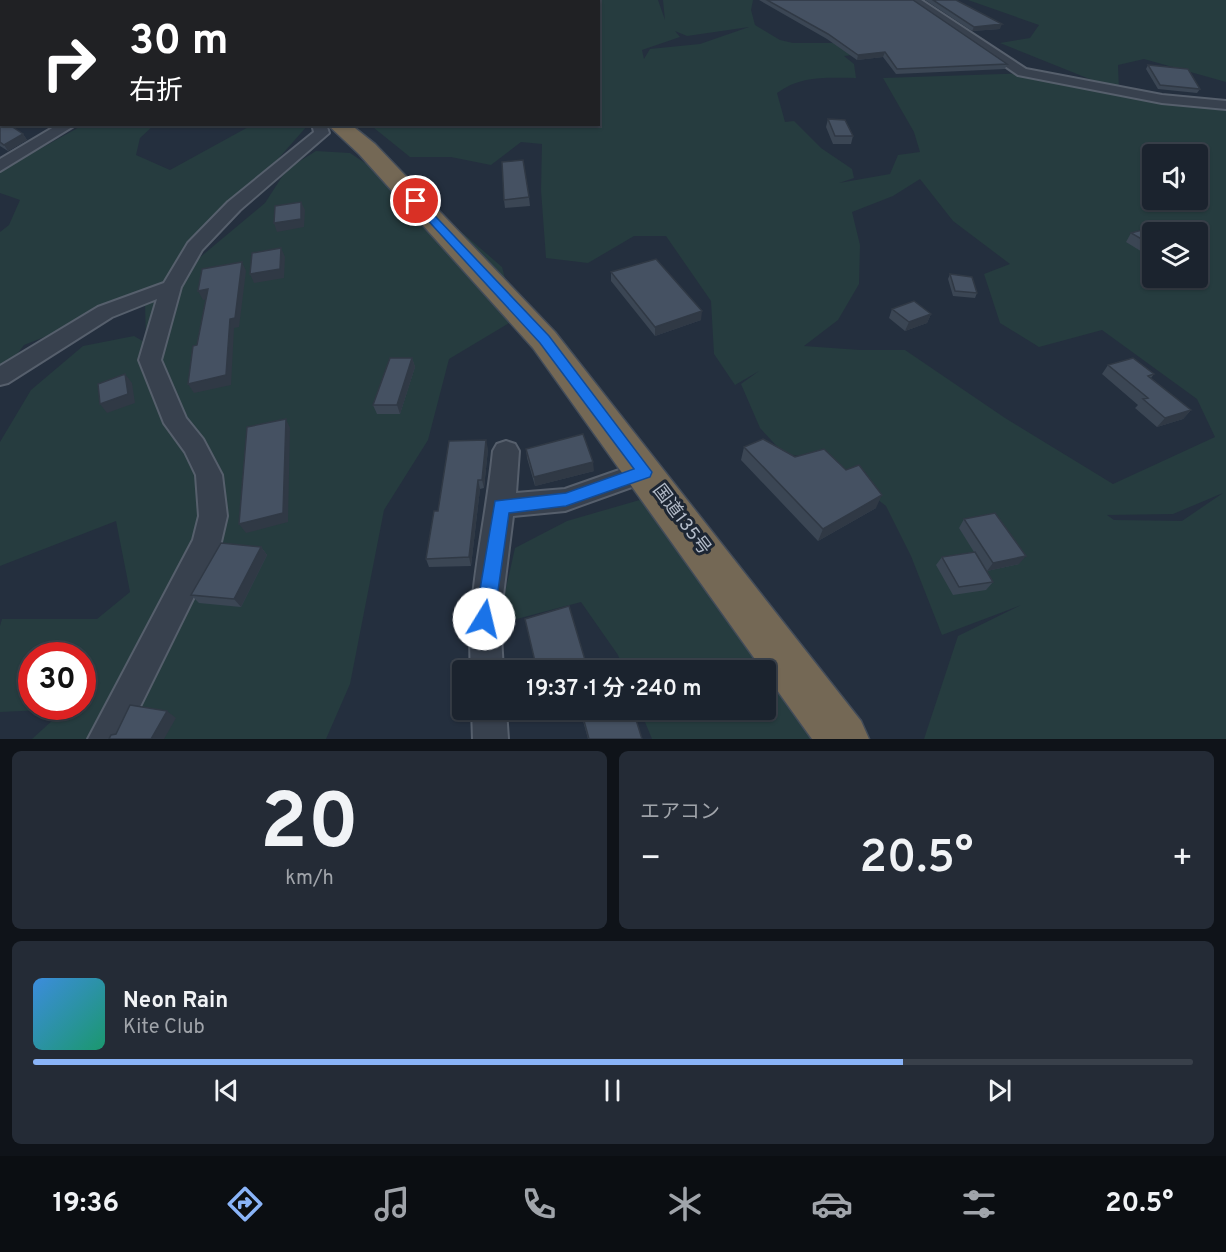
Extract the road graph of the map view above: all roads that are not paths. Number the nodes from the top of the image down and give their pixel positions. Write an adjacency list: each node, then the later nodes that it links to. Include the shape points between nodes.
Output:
1 (914, 0): 2 (street, via 1022,72 1162,99)
2 (1226, 105)
3 (67, 126): 6 (street)
4 (320, 126): 7 (street, via 322,133 234,206 194,247)
5 (339, 126): 10 (highway, 国道135号, via 367,149 544,340)
6 (0, 166)
7 (171, 287): 8 (street, via 105,312); 14 (street, via 150,360 176,423 209,475 213,516 207,542)
8 (0, 377)
9 (506, 451): 11 (street)
10 (645, 472): 11 (street, via 566,500); 16 (highway, 国道135号)
11 (501, 506): 12 (street, via 484,619)
12 (486, 660)
13 (490, 720): 15 (street)
14 (105, 739)
15 (491, 739)
16 (843, 739)

